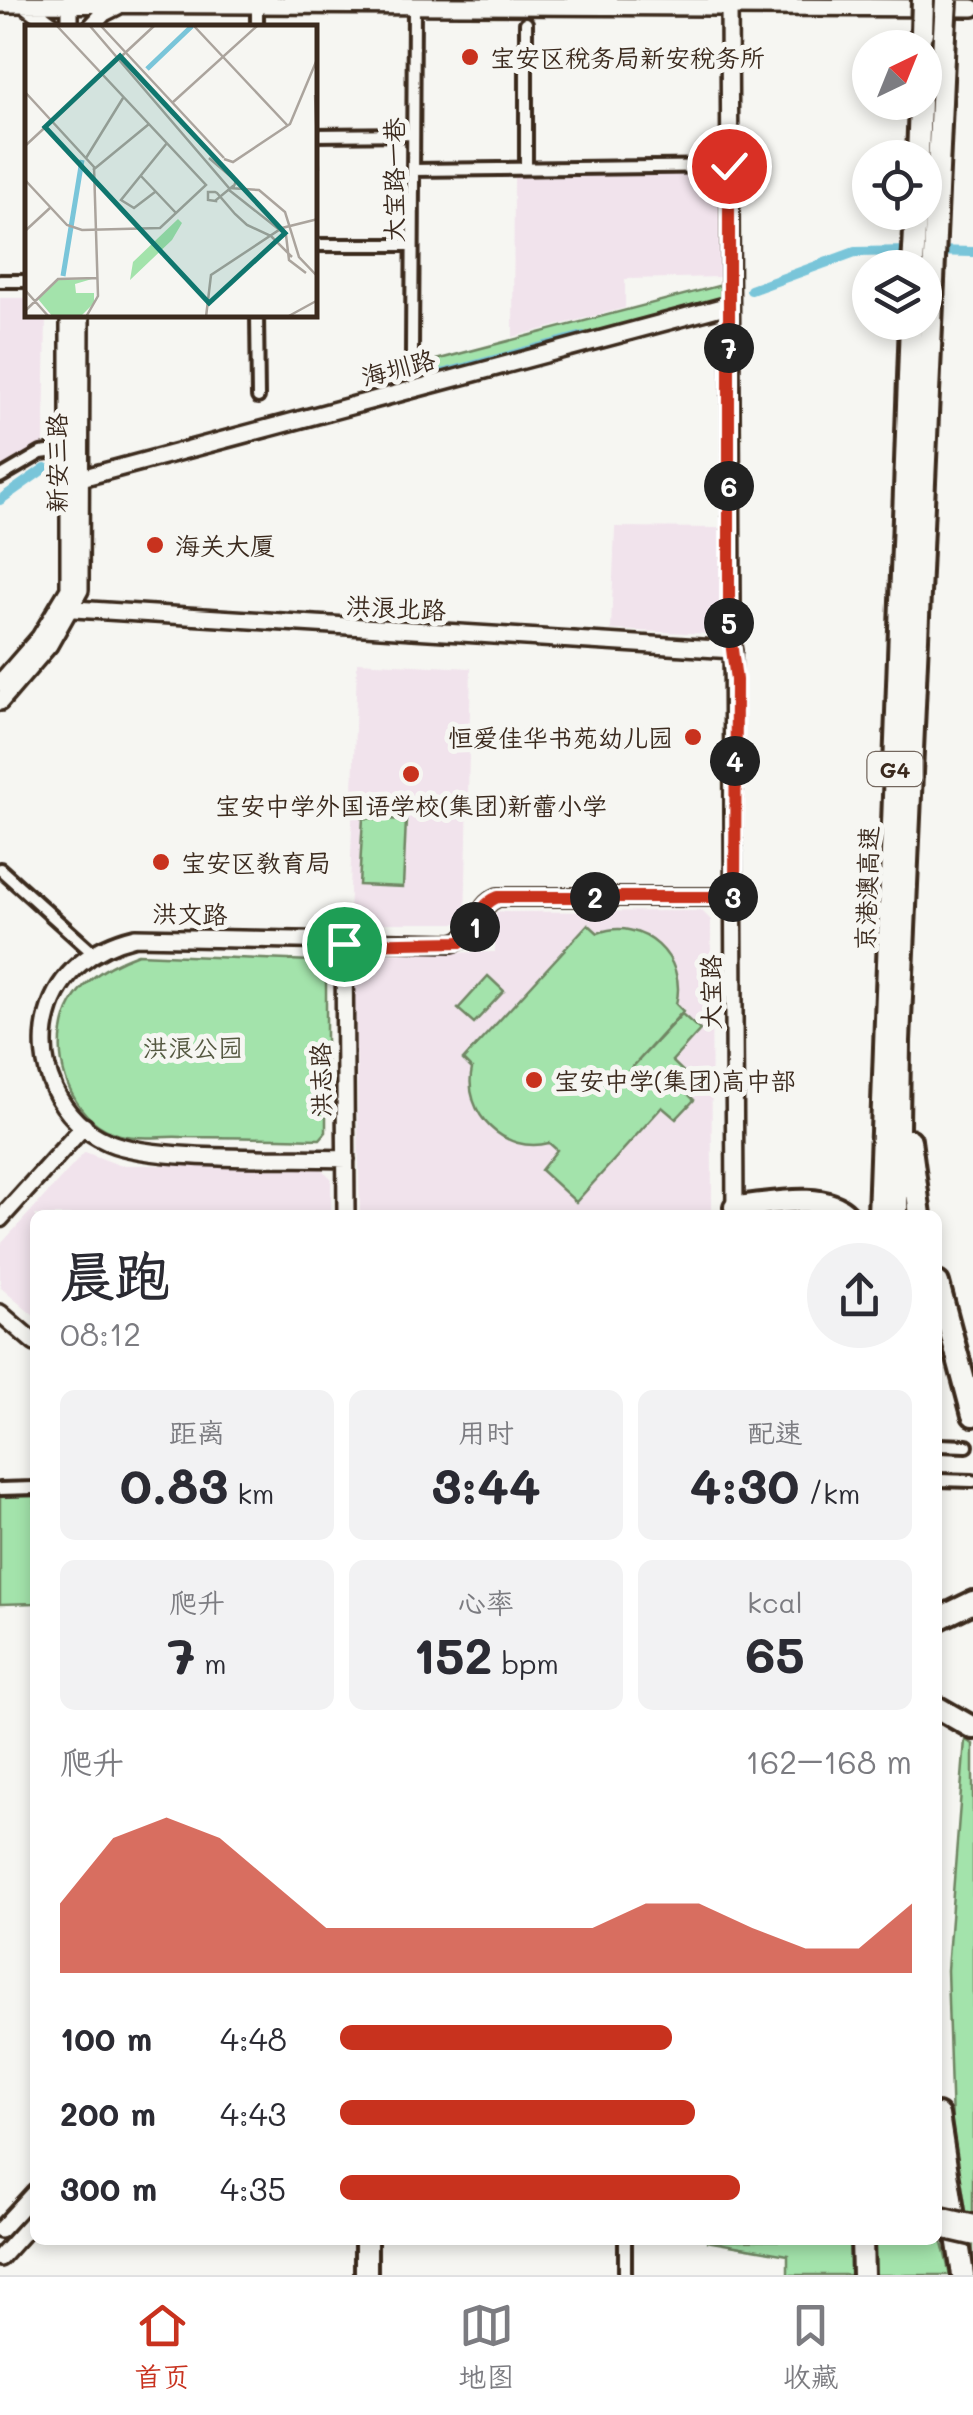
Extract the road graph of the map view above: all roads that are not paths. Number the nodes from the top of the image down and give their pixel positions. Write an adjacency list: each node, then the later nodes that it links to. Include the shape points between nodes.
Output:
1 (923, 0): 15 (highway, bridge)
2 (946, 0): 41 (highway, 京港澳高速 / G4, bridge)
3 (76, 2): 5 (main road); 7 (main road)
4 (0, 4): 5 (main road)
5 (24, 4): 12 (main road)
6 (733, 4): 9 (main road); 10 (main road); 18 (main road, 大宝路)
7 (122, 5): 8 (main road); 13 (main road)
8 (256, 6): 9 (main road); 14 (street)
9 (414, 6): 17 (street, 大宝路一巷)
10 (973, 8)
11 (526, 22): 19 (street)
12 (52, 25)
13 (93, 25)
14 (256, 25)
15 (922, 30)
16 (318, 134): 17 (street)
17 (413, 134): 20 (street, 大宝路一巷)
18 (733, 166): 19 (street); 23 (main road, 大宝路); 34 (main road, 大宝路)
19 (526, 168): 20 (street)
20 (413, 170): 22 (street, 大宝路一巷)
21 (318, 245): 22 (street)
22 (412, 245): 28 (street, 大宝路一巷)
23 (729, 305): 32 (main road, 海圳路); 34 (main road, 大宝路)
24 (69, 318): 30 (main road, 新安三路)
25 (81, 318): 32 (main road, 新安三路)
26 (257, 318): 29 (street)
27 (910, 340): 48 (highway, 京港澳高速 / G4)
28 (412, 353)
29 (258, 397)
30 (69, 450): 31 (street, via 40,453); 33 (main road, 新安三路)
31 (0, 476)
32 (81, 478): 33 (main road, 新安三路, via 80,590)
33 (63, 609): 34 (main road, 洪浪北路); 35 (main road); 36 (main road, via 49,645)
34 (733, 650): 38 (main road, 大宝路)
35 (0, 682)
36 (0, 702)
37 (0, 870): 40 (street)
38 (735, 897): 39 (main road, 洪文路, via 498,897 484,904 472,933 460,942); 45 (main road, 大宝路)
39 (344, 944): 40 (main road, 洪文路, via 154,936); 43 (main road, 洪志路)
40 (93, 953): 42 (main road, 洪文路, via 56,992 44,1029 53,1088)
41 (903, 978): 49 (highway, 京港澳高速 / G4); 50 (highway, 京港澳高速 / G4, via 910,1156)
42 (84, 1126): 43 (main road, 洪文路, via 130,1149); 51 (main road)
43 (346, 1159): 44 (main road, 洪志路)
44 (346, 1210)
45 (734, 1210)
46 (743, 1210): 47 (highway, via 818,1202)
47 (841, 1210)
48 (879, 1210)
49 (897, 1210)
50 (919, 1210)
51 (0, 1219)
52 (942, 1298): 55 (highway)
53 (0, 1313): 54 (main road)
54 (30, 1339)
55 (973, 1415)
56 (942, 1445): 57 (street)
57 (967, 1446)
58 (942, 1480): 59 (street)
59 (973, 1481)
60 (0, 1488): 61 (street)
61 (30, 1488)
62 (972, 1602): 63 (highway)
63 (942, 1617)
64 (942, 1710): 65 (highway)
65 (973, 1728)
66 (942, 2141): 83 (highway)
67 (30, 2197): 71 (main road)
68 (942, 2215): 69 (main road, bridge)
69 (973, 2223)
70 (30, 2225): 78 (main road)
71 (0, 2230)
72 (942, 2230): 73 (main road, bridge)
73 (973, 2237)
74 (361, 2245): 79 (street)
75 (371, 2245): 80 (street)
76 (625, 2245): 81 (street)
77 (862, 2245): 82 (highway)
78 (0, 2258)
79 (361, 2275)
80 (371, 2275)
81 (626, 2275)
82 (862, 2275)
83 (963, 2275)

